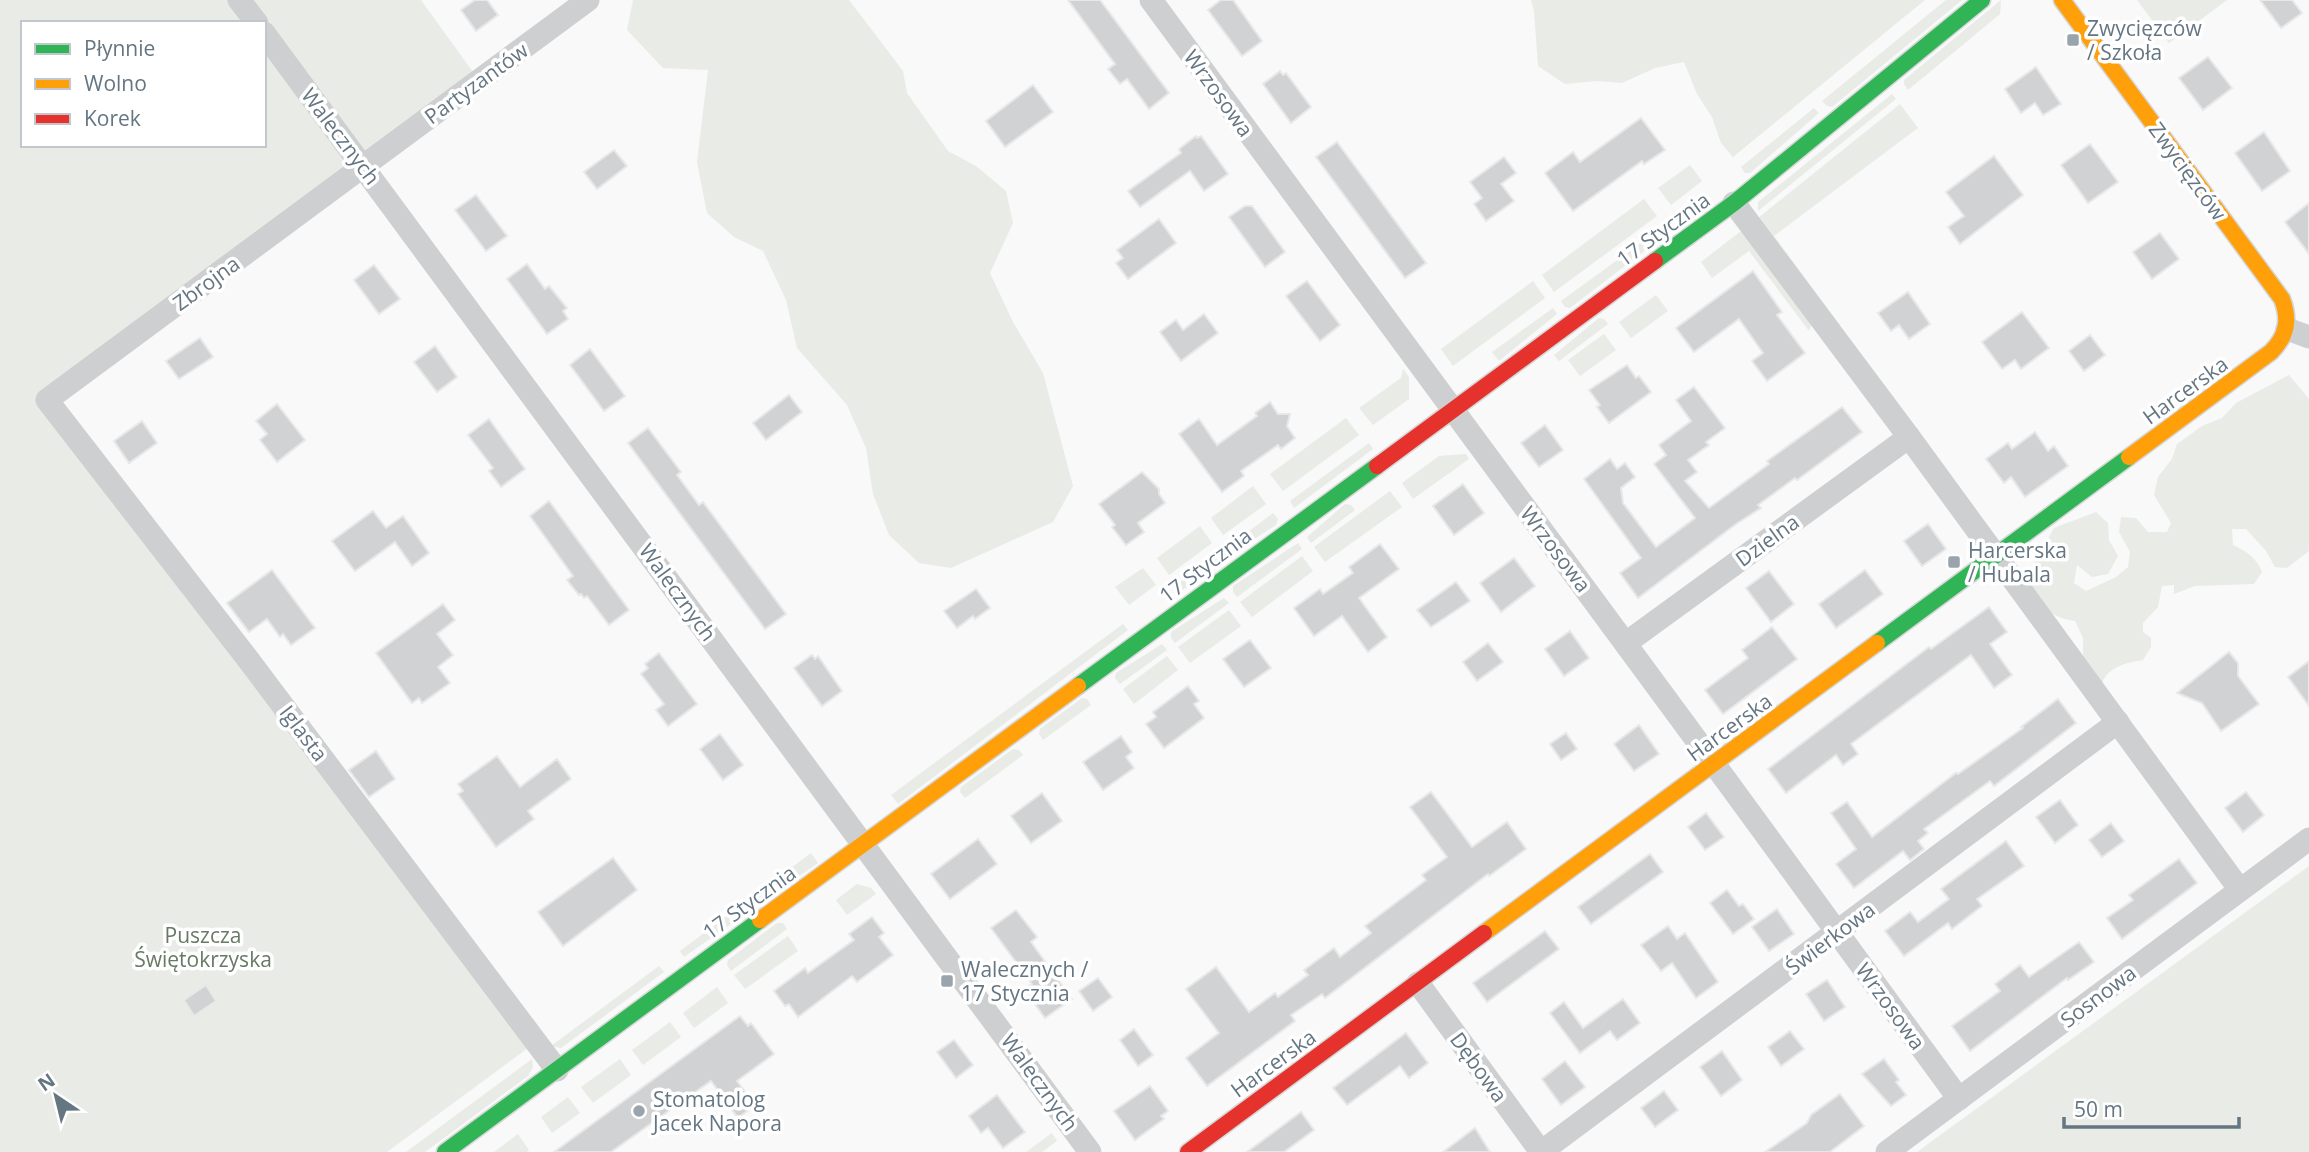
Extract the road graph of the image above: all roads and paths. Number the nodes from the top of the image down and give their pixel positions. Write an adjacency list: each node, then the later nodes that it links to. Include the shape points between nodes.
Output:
1 (239, 0): 6 (street)
2 (588, 0): 8 (street, Partyzantów)
3 (1152, 0): 13 (street, Wrzosowa)
4 (1982, 0): 9 (street, 17 Stycznia)
5 (2062, 0): 10 (street, Zwycięzców, via 2282,299)
6 (255, 21)
7 (266, 36): 8 (street, Walecznych)
8 (364, 165): 12 (street, Zbrojna); 20 (street, Walecznych)
9 (1734, 203): 13 (street, 17 Stycznia); 14 (street)
10 (2287, 329): 11 (street); 15 (street, Harcerska, via 2273,351)
11 (2309, 337)
12 (47, 400): 24 (street, Iglasta)
13 (1452, 410): 16 (street, Wrzosowa); 20 (street, 17 Stycznia)
14 (1909, 437): 15 (street); 16 (street, Dzielna)
15 (1995, 555): 17 (street); 18 (street, Harcerska)
16 (1626, 643): 18 (street, Wrzosowa)
17 (2118, 722): 21 (street); 22 (street, Świerkowa)
18 (1715, 763): 22 (street, Wrzosowa); 23 (street, Harcerska)
19 (2309, 839): 21 (street, Sosnowa)
20 (864, 843): 24 (street, 17 Stycznia); 27 (street, Walecznych)
21 (2240, 890): 25 (street, Sosnowa)
22 (1837, 932): 25 (street, Wrzosowa); 29 (street, Świerkowa)
23 (1418, 983): 28 (street, Harcerska); 29 (street, Dębowa)
24 (557, 1070): 26 (street, 17 Stycznia)
25 (1959, 1099): 30 (street, Sosnowa)
26 (445, 1152)
27 (1090, 1152)
28 (1188, 1152)
29 (1541, 1152)
30 (1887, 1152)

